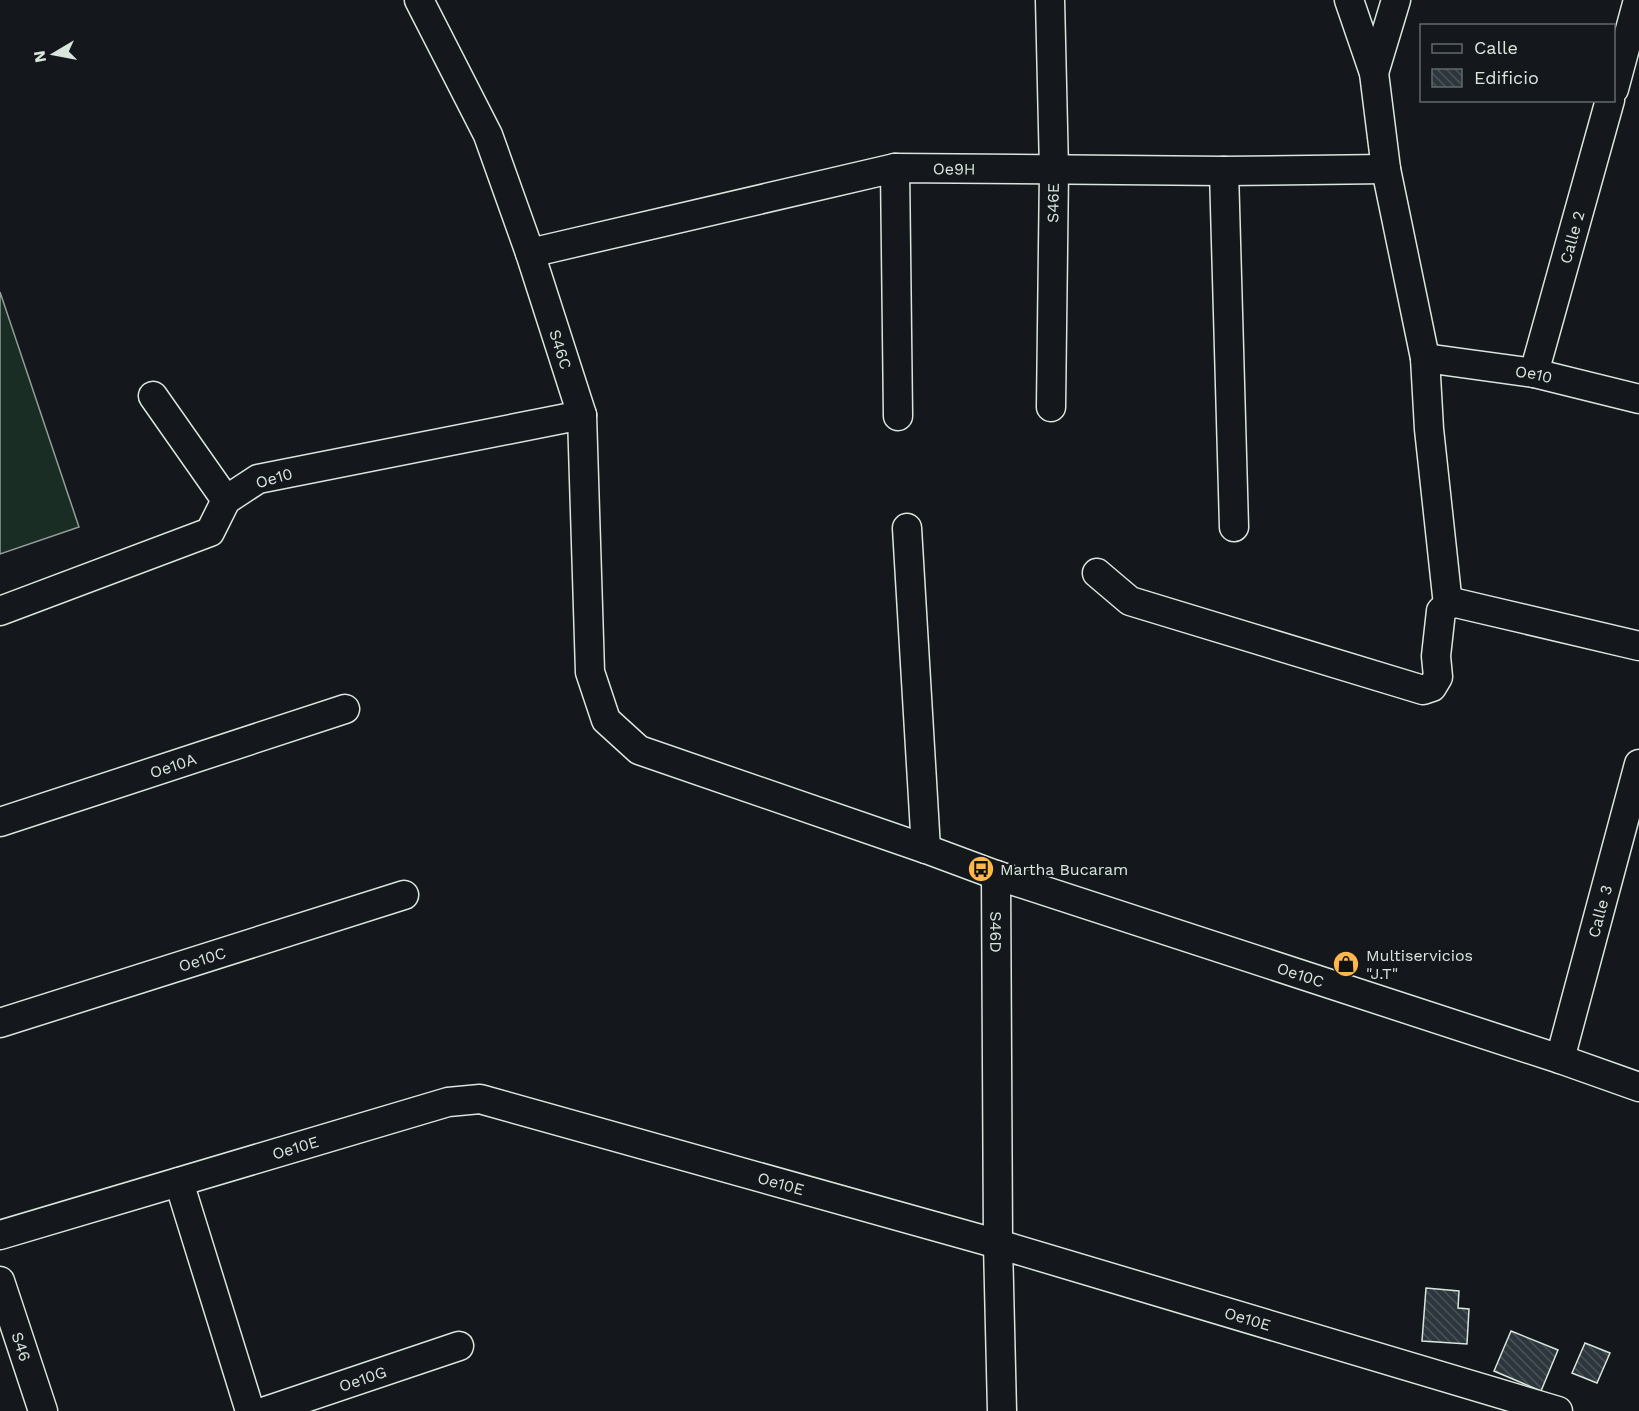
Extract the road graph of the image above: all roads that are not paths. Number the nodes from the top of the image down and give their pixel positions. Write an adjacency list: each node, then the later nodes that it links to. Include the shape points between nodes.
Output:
1 (419, 0): 13 (street, S46C, via 488,135)
2 (1050, 0): 11 (street, S46E)
3 (1349, 0): 6 (street)
4 (1396, 0): 6 (street)
5 (1638, 0): 7 (street)
6 (1374, 73): 10 (street)
7 (1615, 85)
8 (1609, 102): 15 (street, Calle 2)
9 (895, 168): 11 (street, Oe9H); 13 (street, Oe9H); 20 (street)
10 (1386, 169): 12 (street, Oe9H); 14 (street)
11 (1054, 170): 12 (street, Oe9H); 18 (street, S46E)
12 (1224, 171): 22 (street)
13 (530, 253): 19 (street, S46C)
14 (1425, 358): 15 (street, Oe10); 25 (street)
15 (1534, 373): 17 (street, Oe10)
16 (153, 396): 21 (street)
17 (1639, 399)
18 (1051, 407)
19 (582, 415): 21 (street, Oe10, via 258,479); 31 (street, S46C, via 590,672 606,720 639,750)
20 (898, 416)
21 (226, 500): 26 (street, via 210,532)
22 (1234, 527)
23 (908, 528): 31 (street)
24 (1097, 573): 25 (street, via 1130,601 1423,690 1432,687 1438,676 1441,611)
25 (1448, 605): 27 (street, via 1456,603)
26 (0, 611)
27 (1639, 646)
28 (345, 709): 30 (street, Oe10A)
29 (1639, 764): 35 (street, Calle 3)
30 (0, 822)
31 (926, 849): 32 (street)
32 (996, 875): 35 (street, Oe10C); 39 (street, S46D)
33 (404, 895): 34 (street, Oe10C)
34 (0, 1023)
35 (1560, 1059): 36 (street, Oe10C)
36 (1639, 1087)
37 (179, 1182): 38 (street, Oe10E); 39 (street, Oe10E, via 448,1102 480,1099); 43 (street)
38 (0, 1235)
39 (998, 1244): 45 (street, S46D); 46 (street, Oe10E)
40 (0, 1281): 42 (street, S46)
41 (459, 1346): 44 (street, Oe10G)
42 (43, 1411)
43 (250, 1411)
44 (266, 1411)
45 (1002, 1411)
46 (1558, 1411)

